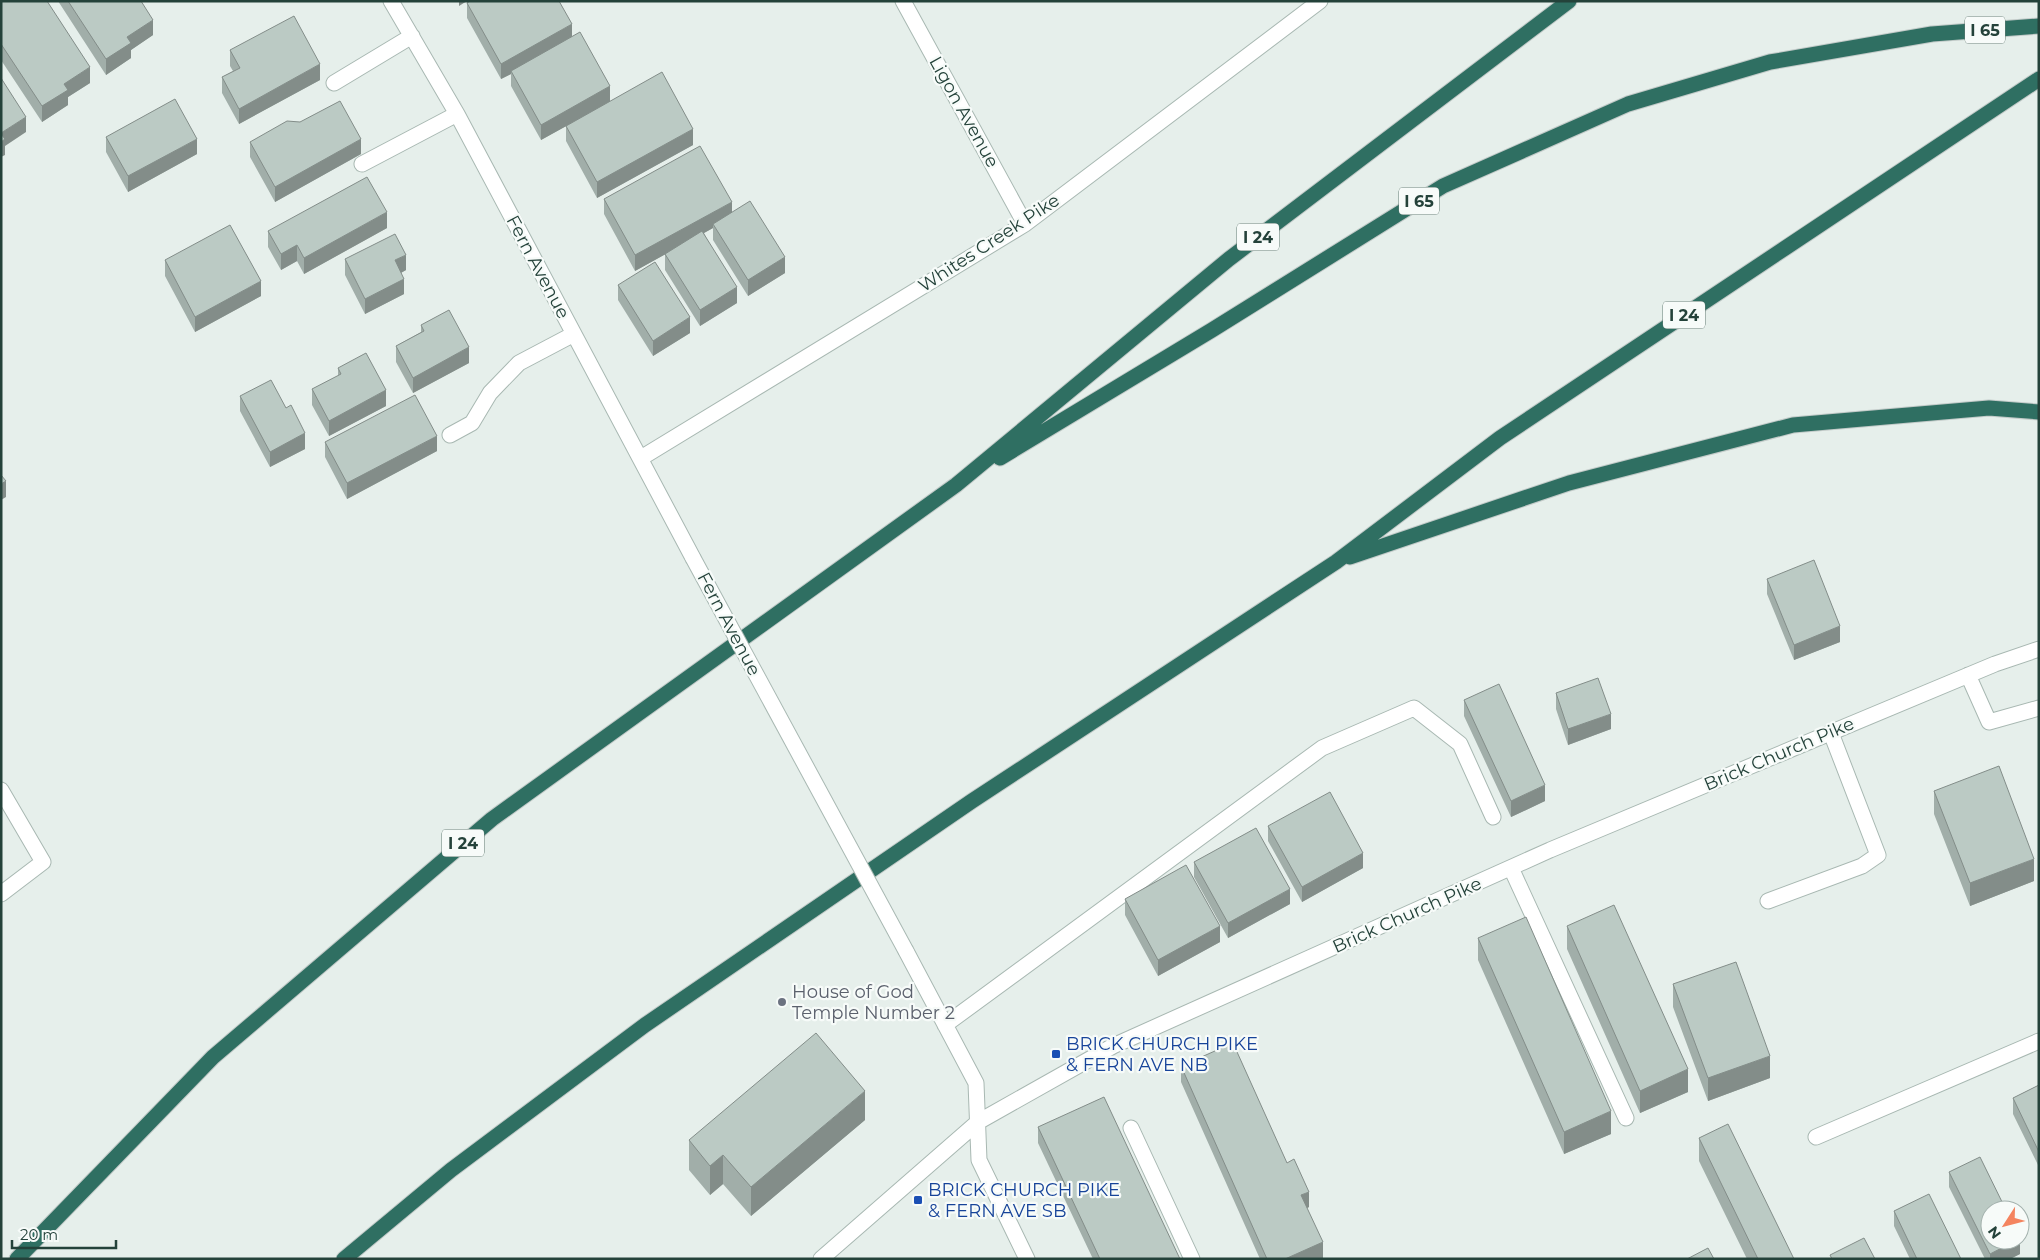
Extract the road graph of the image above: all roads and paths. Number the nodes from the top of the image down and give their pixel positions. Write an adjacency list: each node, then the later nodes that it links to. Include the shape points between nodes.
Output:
1 (391, 1): 6 (street, Fern Avenue)
2 (903, 1): 11 (street, Ligon Avenue)
3 (1320, 1): 11 (street, Whites Creek Pike)
4 (1569, 1): 16 (highway, I 24, via 1229,259)
5 (2039, 26): 16 (highway, I 65, via 1932,34 1770,62 1628,104 1443,186)
6 (412, 36): 8 (street); 9 (street, Fern Avenue)
7 (2039, 79): 17 (highway, I 24, via 1500,438)
8 (334, 83)
9 (457, 114): 10 (street); 12 (street, Fern Avenue)
10 (362, 164)
11 (1025, 224): 15 (street, Whites Creek Pike)
12 (574, 334): 14 (street, via 518,363 490,393 472,423); 15 (street, Fern Avenue)
13 (2039, 412): 17 (highway, via 1989,408 1794,425 1569,483)
14 (450, 435)
15 (641, 458): 27 (street, Fern Avenue, bridge)
16 (956, 485): 33 (highway, I 24, via 492,818 213,1057)
17 (1336, 562): 34 (highway, I 24, via 972,801 645,1025 451,1170)
18 (2039, 649): 19 (street, Brick Church Pike)
19 (1968, 675): 20 (street, via 1989,722); 21 (street, Brick Church Pike)
20 (2039, 708)
21 (1832, 732): 24 (street, Brick Church Pike); 26 (street, via 1878,855 1862,866)
22 (1, 790): 25 (street, via 43,862)
23 (1493, 817): 27 (street, via 1460,744 1414,708 1322,748)
24 (1511, 868): 29 (street); 30 (street, Brick Church Pike, via 1113,1046)
25 (1, 894)
26 (1768, 901)
27 (945, 1025): 30 (street, Fern Avenue, via 976,1082)
28 (2039, 1041): 32 (street)
29 (1626, 1118)
30 (978, 1122): 35 (street, Brick Church Pike); 36 (street, Fern Avenue, via 980,1160)
31 (1130, 1128): 37 (street)
32 (1816, 1138)
33 (17, 1259)
34 (344, 1259)
35 (820, 1259)
36 (1028, 1259)
37 (1192, 1259)

